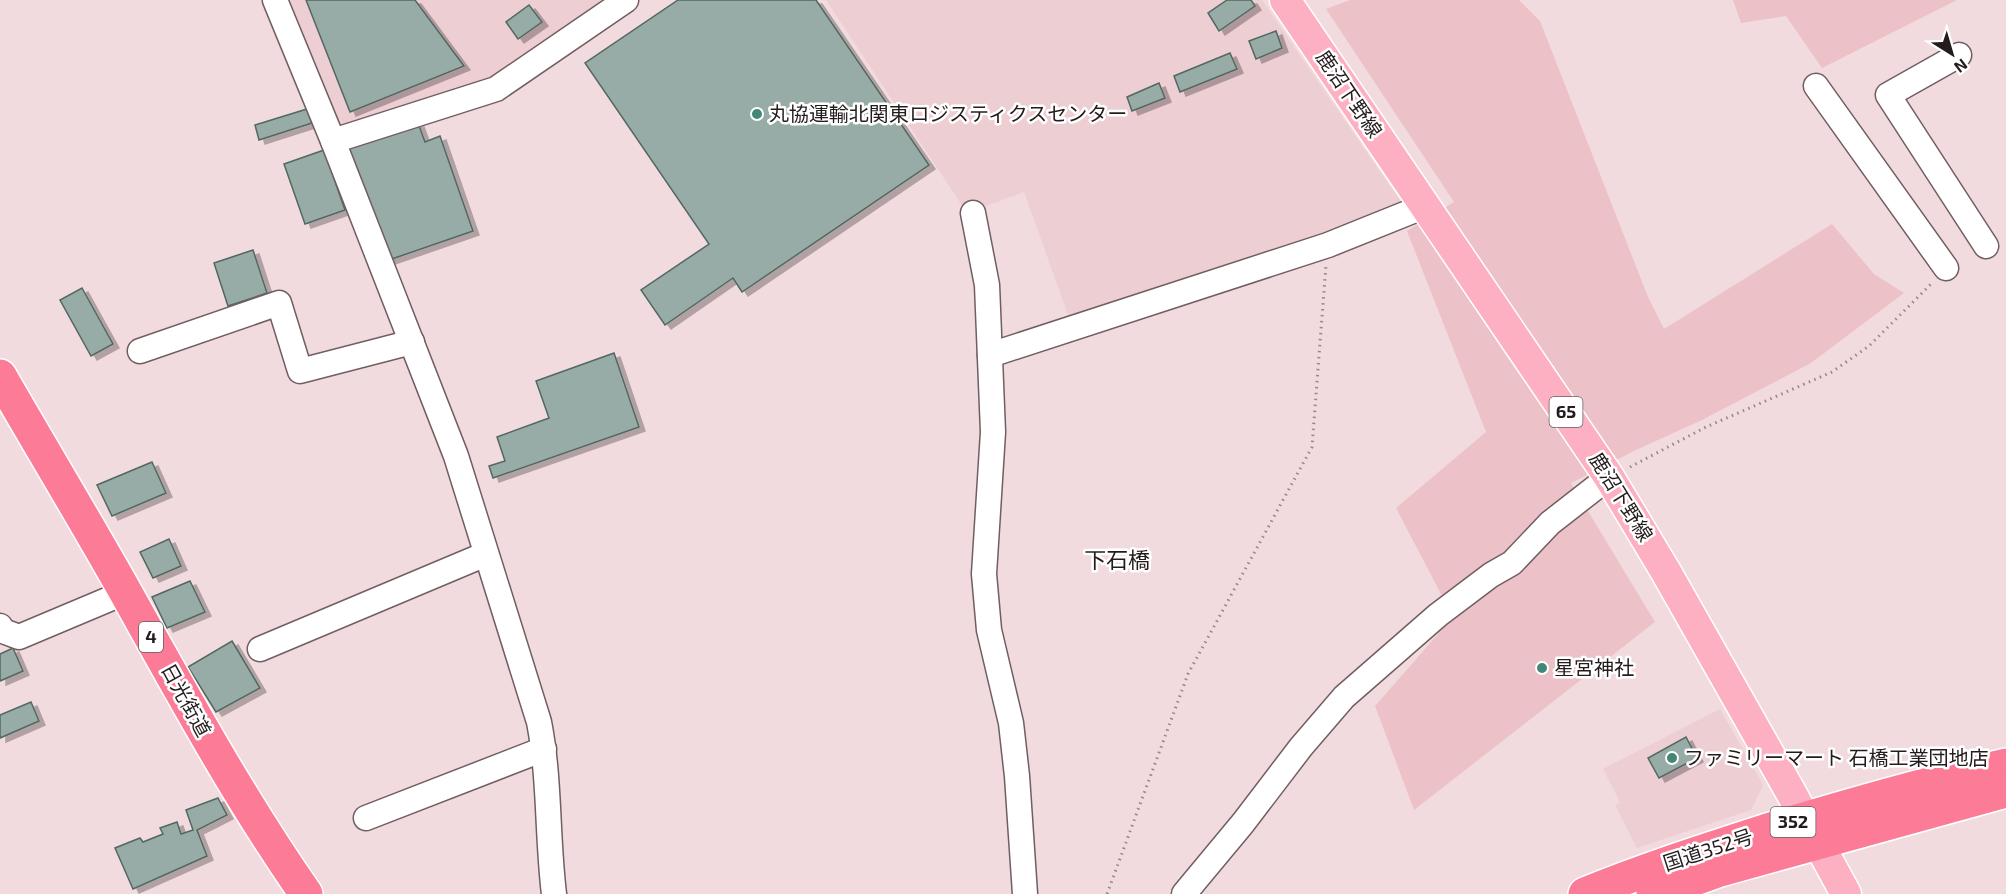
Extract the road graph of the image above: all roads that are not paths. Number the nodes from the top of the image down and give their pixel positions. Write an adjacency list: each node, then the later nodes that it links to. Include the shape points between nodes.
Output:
1 (275, 0): 6 (street)
2 (626, 0): 6 (street, via 496,89)
3 (1285, 0): 7 (main road, 鹿沼下野線 / 65)
4 (1959, 55): 9 (street, via 1888,95)
5 (1816, 86): 10 (street)
6 (333, 141): 11 (street)
7 (1425, 206): 13 (street, via 1328,245); 15 (main road, 鹿沼下野線 / 65)
8 (973, 213): 13 (street, via 987,285)
9 (1986, 246)
10 (1946, 268)
11 (412, 342): 12 (street, via 300,371 279,303); 16 (street, via 456,456)
12 (140, 351)
13 (990, 355): 26 (street, via 993,432 984,574 989,630 1011,723)
14 (0, 376): 17 (highway, 日光街道 / 4)
15 (1610, 477): 23 (main road, 鹿沼下野線 / 65); 27 (street, via 1550,523 1512,563 1438,615 1344,697)
16 (486, 554): 19 (street); 20 (street)
17 (126, 592): 18 (street, via 19,637 3,632); 24 (highway, 日光街道 / 4, via 207,738)
18 (0, 626)
19 (260, 649)
20 (544, 749): 22 (street); 25 (street)
21 (2004, 778): 23 (highway, 国道352号 / 352, via 1921,785)
22 (366, 818)
23 (1811, 830): 28 (highway, 国道352号 / 352, via 1689,855); 29 (highway, 国道352号 / 352); 30 (main road, 鹿沼下野線 / 65)
24 (306, 894)
25 (554, 894)
26 (1025, 894)
27 (1184, 894)
28 (1585, 894)
29 (1653, 894)
30 (1846, 894)

